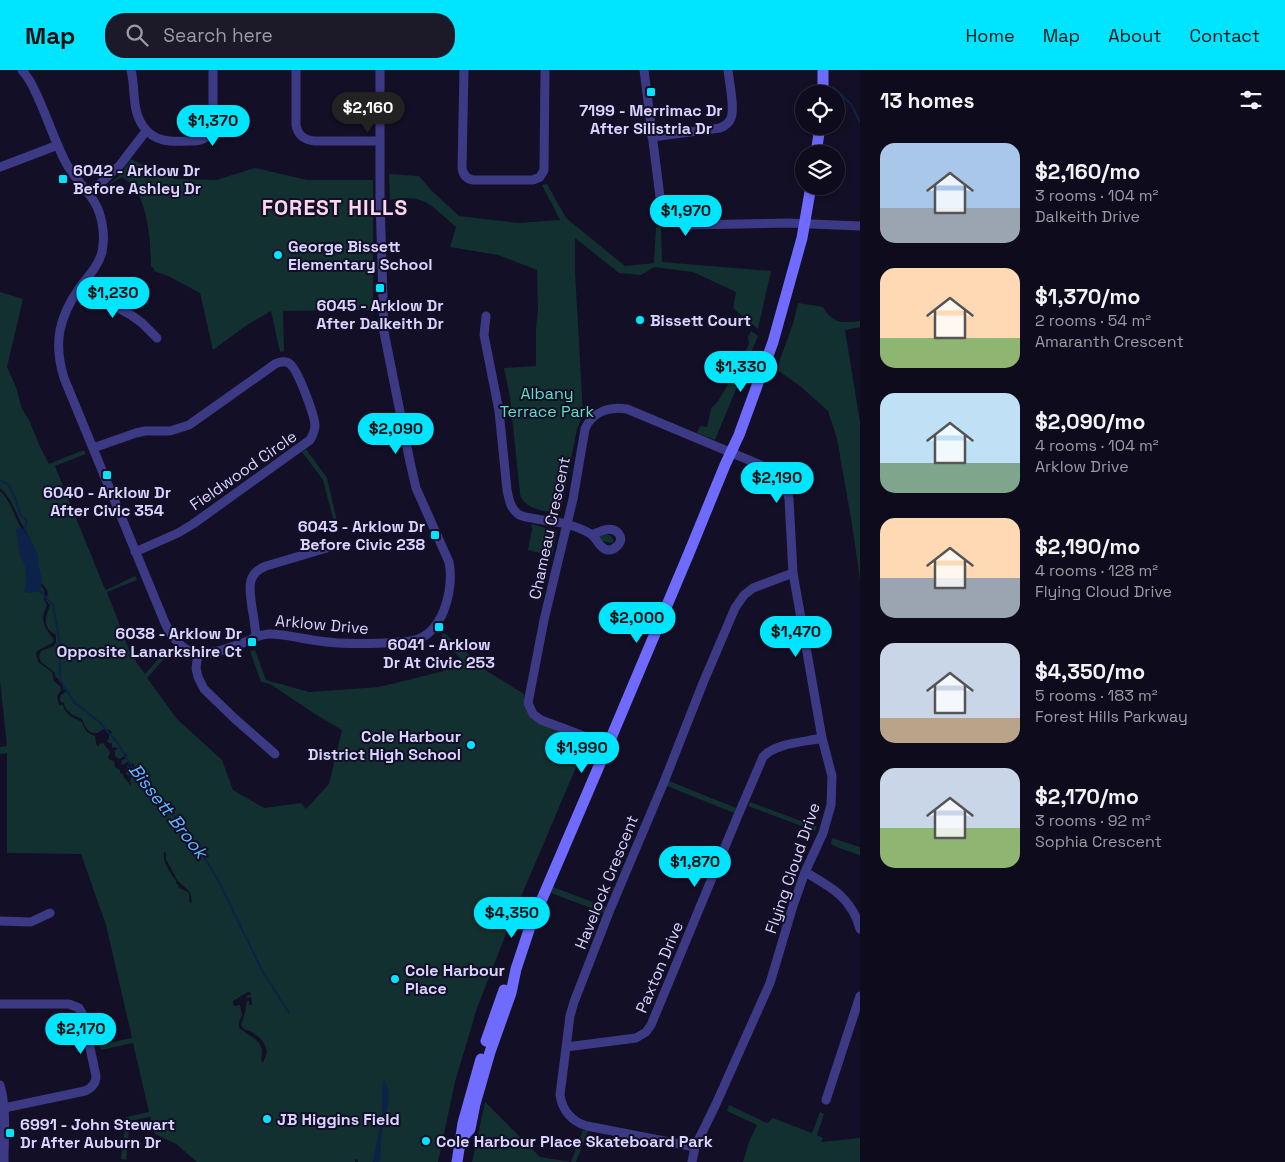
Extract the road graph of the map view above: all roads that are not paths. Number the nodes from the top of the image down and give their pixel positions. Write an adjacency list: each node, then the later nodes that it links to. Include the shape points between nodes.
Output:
1 (22, 70): 15 (street, via 35,90)
2 (131, 70): 12 (street, via 137,112)
3 (213, 70): 12 (street, via 212,127 205,139 166,141)
4 (296, 70): 14 (street, via 296,125 301,137 315,141)
5 (380, 70): 14 (street, Arklow Drive)
6 (464, 70): 7 (street, via 463,173 473,180 530,181 540,177 544,170)
7 (545, 70)
8 (644, 70): 13 (street)
9 (728, 70): 13 (street, via 732,111 726,125)
10 (824, 70): 11 (main road)
11 (823, 85)
12 (146, 131): 17 (street, via 120,165)
13 (652, 137): 19 (street, via 662,203 666,214 676,222 688,225)
14 (380, 141): 31 (street, Arklow Drive, via 384,332 416,488 449,562 451,575 446,603 436,626 424,637 411,642 349,645 280,634)
15 (58, 145): 16 (street); 17 (street, via 67,165)
16 (0, 167)
17 (89, 194): 21 (street, via 97,206 103,234 102,252)
18 (810, 195): 19 (main road)
19 (805, 224): 20 (street); 25 (main road, via 770,351)
20 (860, 226)
21 (80, 287): 23 (street, via 131,315); 24 (street, via 62,320 59,350 64,378)
22 (486, 316): 26 (street, via 484,335 499,412 509,503 520,516)
23 (157, 338)
24 (92, 448): 29 (street); 29 (street, Fieldwood Circle, via 136,433 170,431 189,425 281,362 294,368 306,394 315,423 310,440 193,524)
25 (731, 453): 26 (street, Chameau Crescent, via 627,409 602,411 590,420 585,429); 30 (street, Flying Cloud Drive, via 770,469 785,485 789,499); 34 (main road)
26 (567, 524): 27 (street); 34 (street, Chameau Crescent, via 528,703 533,714 541,720)
27 (592, 535)
28 (337, 546): 31 (street, via 255,572 250,588)
29 (135, 552): 32 (street, via 170,634 185,648)
30 (793, 573): 33 (street, Flying Cloud Drive); 42 (street, Havelock Crescent, via 752,588 735,608 574,1002)
31 (256, 636): 32 (street, Arklow Drive, via 232,647)
32 (198, 653): 35 (street, via 196,668 204,689)
33 (822, 738): 36 (street, Flying Cloud Drive, via 832,776 831,805 823,833); 42 (street, Paxton Drive, via 774,748 766,753 647,1031 636,1038)
34 (608, 745): 48 (main road, via 530,927 490,1052 470,1129 461,1139)
35 (275, 754)
36 (805, 872): 39 (street, via 834,889 844,899); 46 (street, Flying Cloud Drive, via 770,983)
37 (50, 913): 38 (street, via 31,922)
38 (0, 921)
39 (860, 929)
40 (860, 996): 44 (street)
41 (0, 1004): 45 (street, via 69,1004 79,1008 86,1022 96,1076 92,1086 85,1091)
42 (566, 1047): 46 (street, Havelock Crescent, via 560,1095 564,1108 575,1121 586,1126)
43 (0, 1085): 45 (street)
44 (826, 1100)
45 (4, 1108): 47 (street)
46 (695, 1147): 49 (street, Flying Cloud Drive)
47 (4, 1162)
48 (457, 1162)
49 (692, 1162)

